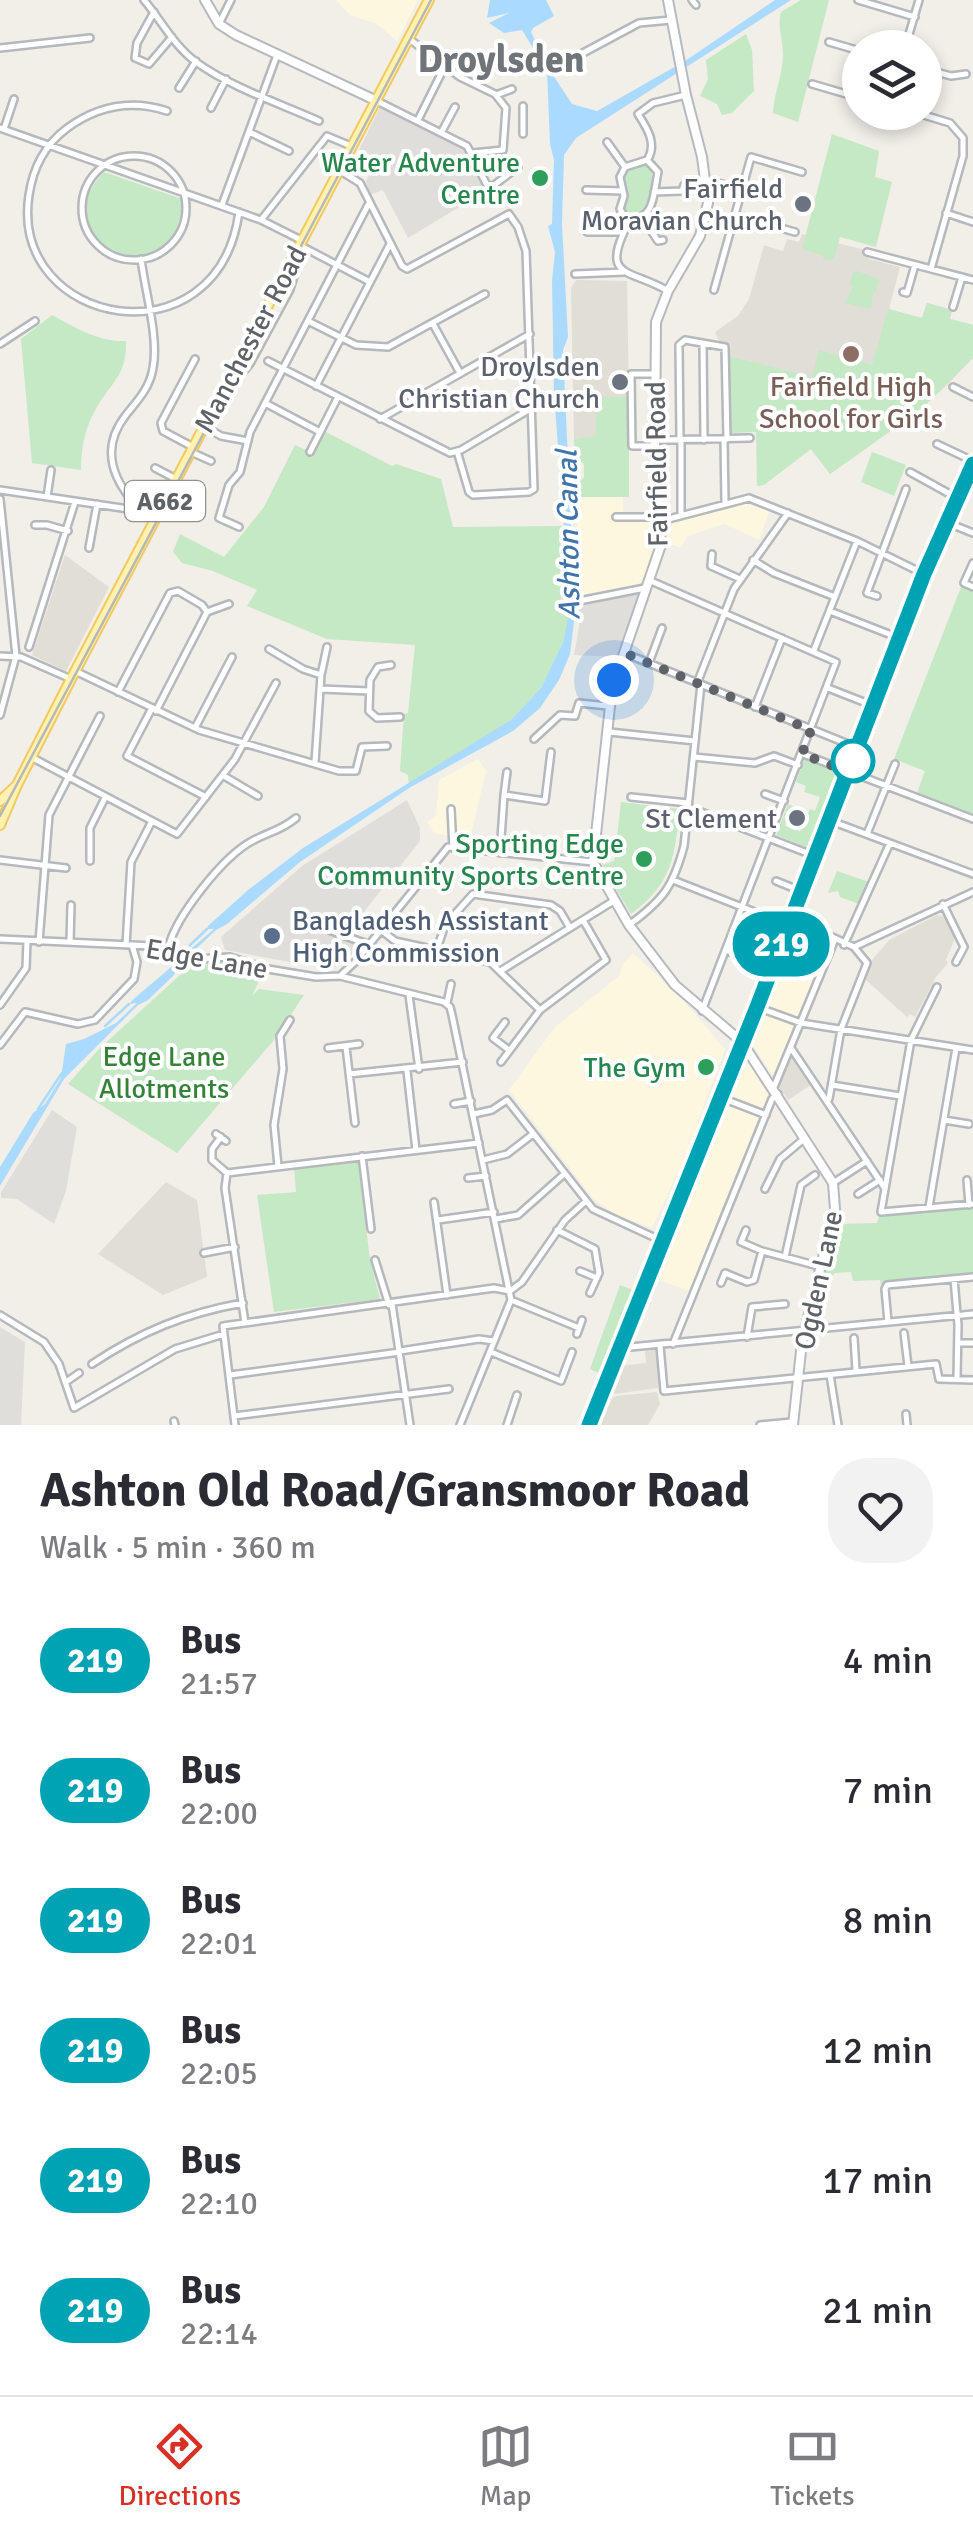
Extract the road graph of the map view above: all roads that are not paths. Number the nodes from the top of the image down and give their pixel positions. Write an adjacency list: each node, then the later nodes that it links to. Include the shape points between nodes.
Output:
1 (144, 0): 9 (street)
2 (205, 0): 12 (street)
3 (230, 0): 12 (street)
4 (429, 0): 16 (main road, Manchester Road / A662)
5 (668, 0): 11 (street, Fairfield Road)
6 (858, 0): 8 (street)
7 (919, 0): 10 (street)
8 (871, 2): 10 (street)
9 (154, 12): 14 (street); 14 (street, via 135,58 149,64)
10 (915, 17): 13 (street)
11 (671, 20): 20 (street, via 639,23); 31 (street, Fairfield Road)
12 (219, 24): 21 (street)
13 (911, 30)
14 (172, 37): 22 (street)
15 (90, 38): 19 (street)
16 (408, 38): 23 (street); 35 (main road, Manchester Road / A662)
17 (829, 42): 18 (street)
18 (842, 46)
19 (0, 48)
20 (583, 53)
21 (277, 56): 33 (street); 35 (street)
22 (196, 62): 26 (street); 28 (street)
23 (445, 66): 32 (street); 40 (street)
24 (942, 74): 25 (street)
25 (966, 74)
26 (226, 79): 33 (street); 38 (street)
27 (812, 84): 30 (street)
28 (178, 88)
29 (512, 89): 32 (street)
30 (842, 93)
31 (686, 94): 54 (street, via 638,114 650,134); 60 (street, Fairfield Road)
32 (496, 95): 44 (street, via 506,108)
33 (263, 96): 41 (street); 46 (street)
34 (14, 99): 45 (street)
35 (375, 100): 40 (street); 51 (main road, Manchester Road / A662)
36 (523, 106): 43 (street)
37 (454, 107): 47 (street)
38 (211, 108)
39 (167, 110): 50 (street, via 132,104 98,110)
40 (418, 120): 47 (street)
41 (319, 121)
42 (942, 121): 70 (street, via 963,138)
43 (523, 122): 44 (street); 48 (street)
44 (506, 123): 53 (street, via 503,150)
45 (2, 128): 50 (street)
46 (249, 132): 52 (street); 68 (street)
47 (442, 132): 53 (street)
48 (523, 134)
49 (606, 142): 56 (street)
50 (49, 145): 55 (street); 97 (street, via 28,203 43,262 85,302)
51 (350, 146): 58 (main road, Manchester Road / A662); 73 (street, via 326,136)
52 (289, 151)
53 (473, 153): 57 (street, via 489,188)
54 (647, 160): 56 (street); 66 (street, via 658,172)
55 (106, 165): 65 (street); 65 (street, via 131,156 151,158 172,172); 83 (street, via 86,190 84,224 109,254)
56 (625, 166): 64 (street)
57 (518, 167)
58 (338, 170): 67 (street, via 360,183); 80 (main road, Manchester Road / A662)
59 (802, 172): 62 (street, via 750,157)
60 (706, 180): 62 (street); 92 (street, Fairfield Road, via 702,230)
61 (684, 185): 66 (street, via 682,191)
62 (742, 189): 71 (street)
63 (586, 190): 64 (street)
64 (624, 191): 74 (street, via 620,209)
65 (184, 192): 68 (street); 83 (street, via 185,216 174,241)
66 (654, 192): 72 (street)
67 (368, 205): 81 (street); 84 (street)
68 (222, 206): 69 (street)
69 (239, 212): 73 (street); 97 (street, via 231,246 207,284 181,302)
70 (946, 214): 75 (street); 86 (street)
71 (735, 216): 78 (street); 93 (street)
72 (642, 218): 74 (street); 79 (street)
73 (261, 220): 80 (street)
74 (630, 220): 77 (street)
75 (973, 222)
76 (587, 232): 77 (street)
77 (624, 232): 87 (street, via 617,256)
78 (794, 232)
79 (662, 240)
80 (300, 243): 84 (street); 117 (main road, Manchester Road / A662)
81 (390, 244): 91 (street); 101 (street, via 402,266 413,268 509,214 526,251)
82 (868, 252): 85 (street)
83 (141, 259): 97 (street)
84 (337, 265): 91 (street); 99 (street)
85 (915, 265): 86 (street); 94 (street)
86 (931, 269): 89 (street)
87 (624, 272): 88 (street); 92 (street)
88 (575, 274)
89 (962, 278): 90 (street); 96 (street)
90 (973, 280)
91 (370, 282): 102 (street)
92 (668, 290): 109 (street, Fairfield Road, via 654,329)
93 (714, 290)
94 (904, 292)
95 (484, 294): 100 (street)
96 (954, 307)
97 (148, 312): 143 (street, via 152,374 110,450 116,476)
98 (35, 321): 104 (street)
99 (307, 321): 102 (street); 107 (street)
100 (432, 324): 102 (street, via 382,348); 108 (street)
101 (530, 334): 108 (street); 115 (street)
102 (341, 338): 110 (street)
103 (703, 342): 120 (street, via 726,347); 121 (street, via 679,345); 122 (street)
104 (0, 344)
105 (195, 359): 126 (street, via 161,424)
106 (268, 361): 107 (street)
107 (282, 368): 110 (street); 114 (street)
108 (460, 373): 116 (street)
109 (654, 374): 124 (street, Fairfield Road); 124 (street, via 630,374 632,445)
110 (316, 386): 112 (street)
111 (953, 387): 113 (street)
112 (338, 397): 116 (street); 118 (street)
113 (973, 397)
114 (265, 403): 118 (street); 123 (street)
115 (532, 408): 128 (street); 128 (street, via 532,492 473,495)
116 (380, 418): 128 (street)
117 (204, 426): 123 (street); 126 (main road, Manchester Road / A662)
118 (320, 432): 127 (street)
119 (750, 438): 120 (street)
120 (726, 439): 122 (street); 142 (street)
121 (681, 440): 122 (street); 124 (street); 144 (street)
122 (704, 440)
123 (248, 441): 151 (street, via 219,518)
124 (655, 443): 148 (street, Fairfield Road)
125 (937, 444): 130 (street)
126 (192, 449): 129 (street); 134 (main road, Manchester Road / A662)
127 (310, 452)
128 (454, 452)
129 (211, 461)
130 (973, 463): 139 (highway)
131 (155, 468): 134 (street)
132 (51, 470): 137 (street)
133 (910, 472): 139 (street)
134 (176, 479): 147 (main road, Manchester Road / A662)
135 (906, 489): 156 (street)
136 (0, 490): 137 (street)
137 (47, 497): 140 (street)
138 (0, 498): 180 (street)
139 (957, 498): 149 (highway)
140 (75, 502): 141 (street); 152 (street)
141 (97, 504): 143 (street); 155 (street)
142 (725, 504): 144 (street); 145 (street, via 743,498)
143 (142, 511): 147 (street)
144 (682, 514): 148 (street)
145 (788, 514): 154 (street); 158 (street)
146 (616, 517): 148 (street)
147 (156, 518): 184 (main road, Manchester Road / A662)
148 (661, 519): 162 (street, Fairfield Road)
149 (946, 522): 153 (street); 160 (highway)
150 (35, 525): 152 (street)
151 (238, 526)
152 (68, 531): 174 (street)
153 (973, 533)
154 (857, 542): 156 (street); 165 (street)
155 (89, 548)
156 (881, 552): 160 (street); 164 (street, via 867,593)
157 (712, 554): 161 (street, via 711,566)
158 (754, 560): 161 (street); 165 (street)
159 (973, 563): 163 (street, via 964,584)
160 (924, 574): 173 (highway)
161 (740, 580): 170 (street)
162 (649, 585): 166 (street); 170 (street); 178 (street, Fairfield Road)
163 (973, 587)
164 (877, 596)
165 (835, 598): 168 (street)
166 (579, 602)
167 (228, 604): 169 (street)
168 (830, 611): 173 (street); 177 (street)
169 (206, 612): 191 (street, via 178,592 167,598); 195 (street)
170 (725, 612): 172 (street); 187 (street)
171 (662, 628): 182 (street)
172 (782, 638): 177 (street); 194 (street)
173 (900, 638): 193 (highway)
174 (29, 647)
175 (327, 647): 185 (street)
176 (269, 649): 185 (street)
177 (814, 651): 188 (street, via 836,662)
178 (624, 653): 182 (street); 192 (street, Fairfield Road)
179 (0, 656): 180 (street)
180 (16, 656): 184 (street); 196 (street)
181 (232, 657): 199 (street)
182 (649, 662): 187 (street)
183 (391, 665): 190 (street, via 373,671)
184 (73, 675): 191 (street); 210 (main road, Manchester Road / A662)
185 (321, 675): 189 (street)
186 (276, 683): 204 (street)
187 (699, 684): 194 (street); 203 (street)
188 (828, 688): 193 (street); 200 (street)
189 (320, 689): 190 (street); 211 (street)
190 (369, 691): 198 (street, via 374,717)
191 (118, 692): 195 (street)
192 (608, 706): 201 (street, Fairfield Road); 202 (street, via 579,703 575,716 560,715)
193 (874, 706): 206 (highway)
194 (755, 707): 200 (street)
195 (154, 709): 199 (street); 224 (street, via 127,756)
196 (0, 715)
197 (100, 716): 217 (street)
198 (400, 717)
199 (195, 728): 204 (street)
200 (811, 730): 206 (street); 208 (street)
201 (606, 732): 203 (street); 242 (street, Fairfield Road)
202 (534, 739)
203 (695, 741): 209 (street)
204 (245, 743): 211 (street); 216 (street)
205 (387, 746): 211 (street, via 362,747 358,769 344,772)
206 (858, 748): 215 (highway)
207 (552, 752): 220 (street, via 545,802)
208 (802, 754): 213 (street); 215 (street)
209 (693, 756): 213 (street, via 755,763 774,756); 227 (street)
210 (31, 758): 217 (street); 225 (main road, Manchester Road / A662)
211 (316, 762)
212 (895, 764): 218 (street)
213 (798, 765): 226 (street)
214 (507, 772): 220 (street)
215 (849, 772): 218 (street); 232 (highway)
216 (224, 776): 222 (street); 224 (street)
217 (68, 777): 221 (street); 243 (street, via 50,815)
218 (886, 786): 230 (street); 234 (street)
219 (765, 794): 226 (street)
220 (504, 795): 238 (street)
221 (106, 796): 231 (street); 241 (street, via 90,828)
222 (258, 796)
223 (632, 797): 227 (street)
224 (207, 798): 231 (street, via 176,834)
225 (3, 801): 233 (main road, Manchester Road / A662)
226 (784, 801): 235 (street)
227 (688, 805): 235 (street); 246 (street)
228 (451, 808): 237 (street)
229 (296, 818): 269 (street, via 253,840 212,874)
230 (973, 819)
231 (152, 821): 266 (street, via 131,862)
232 (830, 821): 234 (street); 239 (highway)
233 (0, 826)
234 (867, 834): 236 (street)
235 (770, 838): 239 (street); 253 (street)
236 (890, 843): 245 (street); 265 (street)
237 (453, 848): 238 (street); 259 (street)
238 (500, 852): 242 (street)
239 (816, 856): 248 (highway)
240 (0, 860): 243 (street)
241 (90, 861)
242 (594, 862): 250 (street)
243 (45, 865): 244 (street); 263 (street)
244 (66, 868)
245 (973, 874)
246 (673, 880): 253 (street); 256 (street, via 656,905)
247 (776, 881): 248 (street)
248 (802, 892): 255 (highway)
249 (973, 892): 251 (street)
250 (614, 900): 254 (street); 256 (street)
251 (943, 904): 268 (street); 273 (street, via 964,947)
252 (71, 906): 264 (street)
253 (743, 908): 255 (street); 272 (street)
254 (583, 920): 257 (street); 284 (street, via 606,960)
255 (790, 922): 260 (street); 275 (highway)
256 (629, 924): 285 (street)
257 (570, 928): 270 (street, via 551,905 472,894 444,925); 276 (street)
258 (329, 930): 267 (street)
259 (381, 930): 267 (street); 270 (street, via 396,941)
260 (834, 939): 265 (street); 274 (street)
261 (0, 940): 262 (street, Edge Lane)
262 (27, 941): 263 (street, Edge Lane); 282 (street, via 26,968)
263 (38, 942): 264 (street, Edge Lane)
264 (70, 944): 266 (street, Edge Lane)
265 (844, 944): 268 (street)
266 (129, 945): 269 (street, Edge Lane); 293 (street, via 137,962 134,979 99,1018 78,1024 25,1012)
267 (370, 945): 277 (street)
268 (854, 947): 289 (street, via 867,963)
269 (168, 949): 277 (street, Edge Lane, via 292,974)
270 (437, 949): 276 (street)
271 (791, 950): 274 (street)
272 (727, 951): 275 (street); 285 (street)
273 (956, 962)
274 (823, 967): 288 (street)
275 (772, 968): 283 (highway)
276 (502, 970): 284 (street)
277 (340, 976): 280 (street, Edge Lane)
278 (452, 984): 281 (street)
279 (937, 987): 290 (street)
280 (409, 994): 281 (street, Edge Lane); 302 (street)
281 (447, 1003): 300 (street)
282 (0, 1006)
283 (757, 1007): 288 (street); 291 (highway)
284 (540, 1010): 298 (street)
285 (702, 1011): 291 (street)
286 (290, 1020): 325 (street, via 280,1036)
287 (505, 1022): 298 (street, via 492,1038)
288 (800, 1023): 289 (street); 296 (street)
289 (841, 1029): 290 (street); 305 (street)
290 (910, 1040): 297 (street); 307 (street)
291 (742, 1042): 306 (street, Ogden Lane); 308 (highway)
292 (359, 1044): 294 (street)
293 (0, 1045)
294 (346, 1046): 295 (street); 304 (street)
295 (328, 1048)
296 (791, 1048): 306 (street); 310 (street)
297 (956, 1048): 299 (street); 314 (street)
298 (509, 1050): 301 (street)
299 (973, 1050)
300 (463, 1062): 302 (street); 309 (street)
301 (500, 1062)
302 (419, 1069): 303 (street)
303 (406, 1070): 304 (street); 321 (street)
304 (349, 1074): 315 (street)
305 (832, 1085): 307 (street); 310 (street)
306 (776, 1090): 313 (street); 319 (street, Ogden Lane)
307 (900, 1096): 335 (street)
308 (720, 1098): 313 (street); 346 (highway)
309 (471, 1102): 311 (street); 312 (street)
310 (829, 1102): 324 (street)
311 (454, 1104)
312 (474, 1114): 317 (street, via 507,1100); 320 (street)
313 (766, 1115): 379 (street)
314 (944, 1120): 316 (street); 340 (street)
315 (355, 1123)
316 (969, 1124)
317 (533, 1134): 323 (street, via 506,1154); 327 (street)
318 (221, 1137): 326 (street, via 211,1154 214,1166)
319 (806, 1138): 333 (street, Ogden Lane); 334 (street, via 780,1158)
320 (480, 1143): 321 (street); 323 (street)
321 (416, 1150): 322 (street)
322 (362, 1156): 325 (street); 343 (street)
323 (483, 1160): 329 (street)
324 (867, 1161): 331 (street); 333 (street)
325 (278, 1166): 326 (street)
326 (226, 1173): 347 (street)
327 (563, 1175): 337 (street); 341 (street, via 518,1214)
328 (815, 1175): 350 (street, via 802,1185)
329 (486, 1176): 330 (street); 341 (street)
330 (468, 1178)
331 (880, 1180): 335 (street); 336 (street)
332 (967, 1180): 339 (street)
333 (833, 1183): 352 (street, Ogden Lane, via 835,1208)
334 (766, 1188)
335 (885, 1189): 340 (street, via 881,1212)
336 (858, 1194)
337 (586, 1200): 344 (street); 346 (street, via 604,1216)
338 (434, 1202): 342 (street)
339 (971, 1204): 340 (street)
340 (928, 1208)
341 (494, 1215): 342 (street); 358 (street)
342 (438, 1220): 360 (street)
343 (370, 1229)
344 (557, 1230): 355 (street, via 595,1249); 358 (street)
345 (746, 1230): 348 (street, via 742,1242)
346 (662, 1240): 381 (highway)
347 (235, 1247): 349 (street); 362 (street)
348 (762, 1251): 350 (street); 357 (street, via 754,1280 725,1274)
349 (204, 1253)
350 (785, 1257): 352 (street)
351 (375, 1260): 364 (street)
352 (822, 1267): 372 (street, Ogden Lane)
353 (580, 1271): 355 (street)
354 (973, 1277): 356 (street)
355 (596, 1278): 359 (street)
356 (954, 1278): 367 (street); 369 (street, via 886,1287)
357 (721, 1283)
358 (510, 1290): 360 (street); 361 (street)
359 (590, 1293)
360 (446, 1294): 364 (street)
361 (510, 1300): 368 (street, via 578,1331); 376 (street)
362 (242, 1303): 370 (street); 385 (street, via 176,1318)
363 (786, 1304): 374 (street, via 752,1307)
364 (390, 1305): 370 (street); 382 (street)
365 (973, 1314): 367 (street)
366 (0, 1315): 393 (street, via 44,1342)
367 (958, 1315): 369 (street); 377 (street)
368 (582, 1320)
369 (888, 1322): 372 (street)
370 (245, 1324): 371 (street)
371 (224, 1330): 390 (street); 393 (street, via 175,1348 74,1408)
372 (806, 1330): 374 (street); 391 (street, Ogden Lane)
373 (904, 1333): 386 (street)
374 (747, 1338): 379 (street)
375 (854, 1338): 387 (street)
376 (494, 1341): 382 (street); 383 (street)
377 (958, 1343): 378 (street); 392 (street)
378 (973, 1343)
379 (673, 1344): 380 (street)
380 (660, 1346): 381 (street); 391 (street, via 664,1391)
381 (620, 1348): 405 (highway)
382 (400, 1352): 390 (street); 396 (street)
383 (489, 1352): 384 (street, via 559,1385); 403 (street)
384 (572, 1352)
385 (92, 1364)
386 (908, 1366): 387 (street); 392 (street, via 936,1364 939,1379)
387 (856, 1370): 389 (street)
388 (79, 1373): 393 (street)
389 (830, 1374): 391 (street); 407 (street)
390 (229, 1375): 399 (street)
391 (798, 1377): 400 (street, Ogden Lane)
392 (957, 1378): 394 (street)
393 (64, 1379)
394 (973, 1380)
395 (449, 1389): 396 (street)
396 (406, 1394): 399 (street); 402 (street)
397 (517, 1394): 404 (street)
398 (906, 1414): 408 (street)
399 (234, 1416): 401 (street)
400 (793, 1424): 406 (street)
401 (235, 1425)
402 (410, 1425)
403 (460, 1425)
404 (507, 1425)
405 (589, 1425)
406 (760, 1425)
407 (838, 1425)
408 (907, 1425)

